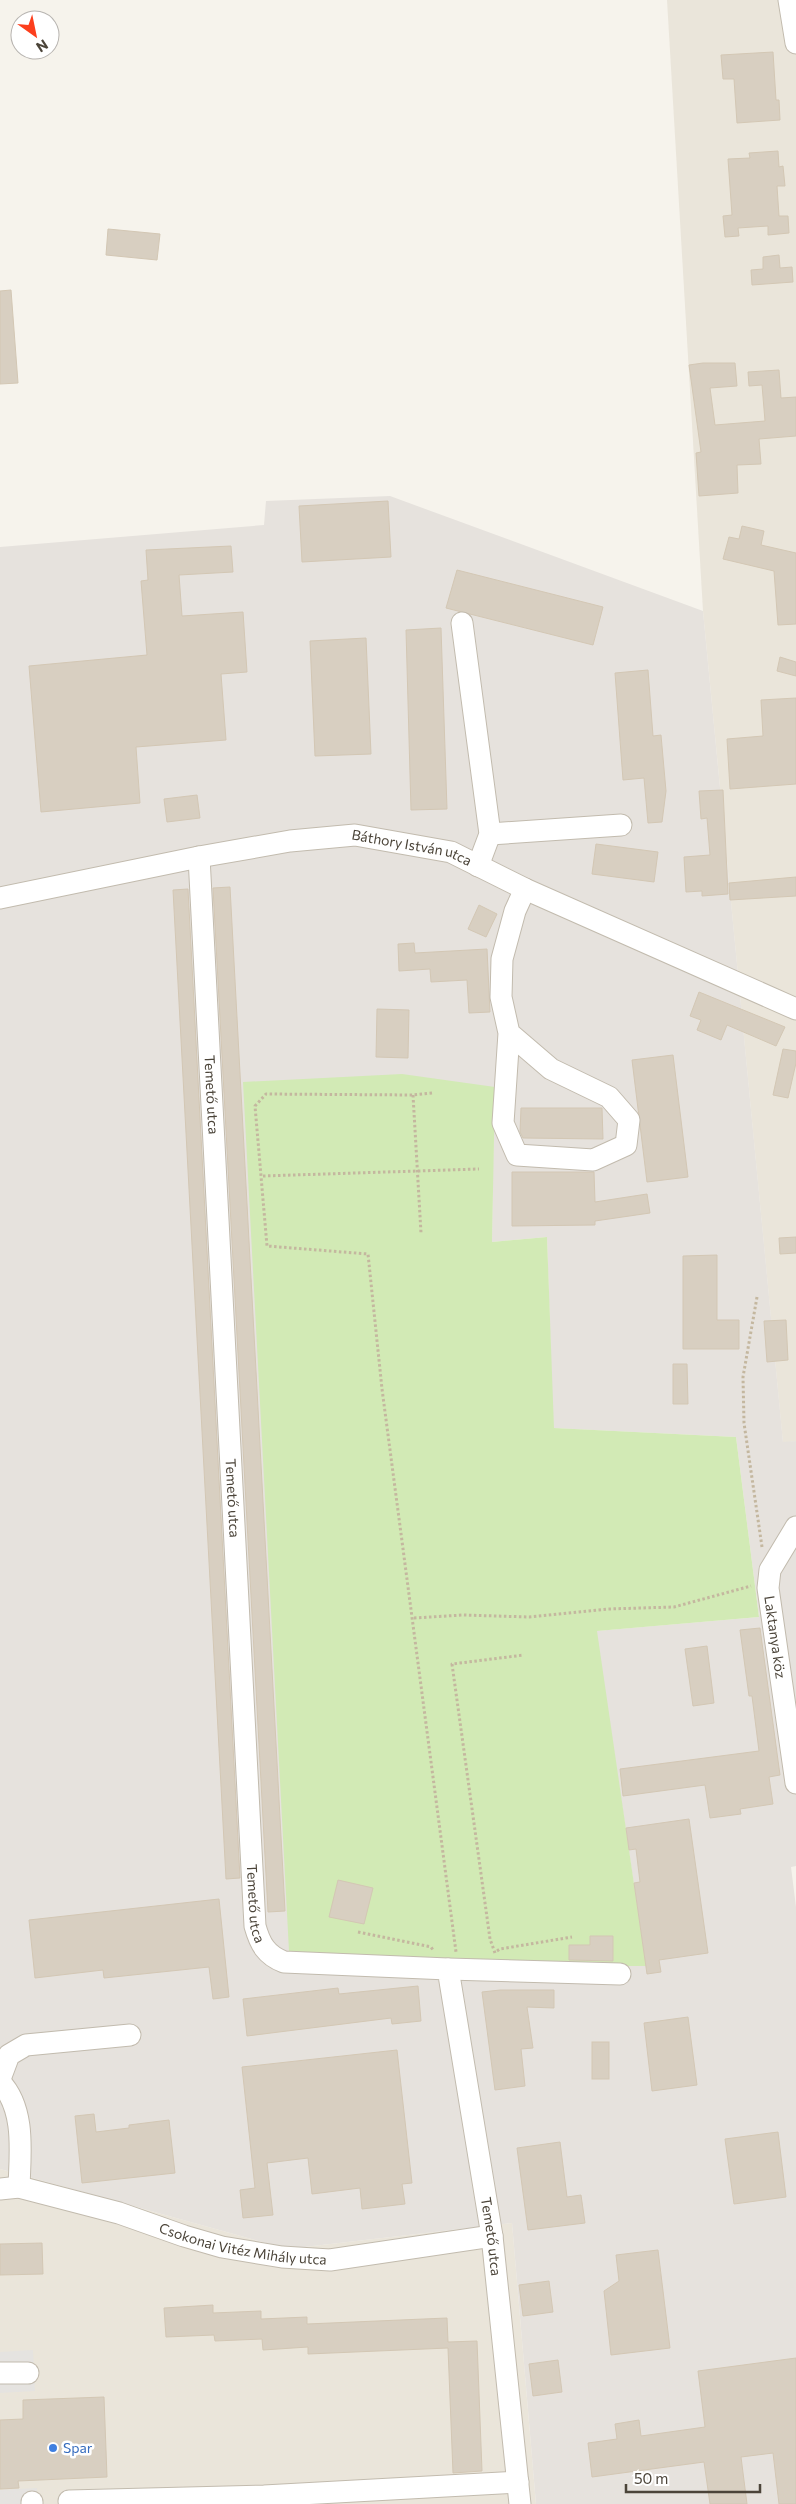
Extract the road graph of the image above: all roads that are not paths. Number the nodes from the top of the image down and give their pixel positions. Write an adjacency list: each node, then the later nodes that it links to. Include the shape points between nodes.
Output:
1 (789, 0): 2 (street)
2 (796, 44)
3 (462, 623): 5 (street)
4 (621, 825): 5 (street)
5 (490, 834): 7 (street)
6 (200, 857): 7 (street, Báthory István utca, via 290,841 355,835 451,852); 9 (street, Báthory István utca); 14 (street, Temető utca, via 255,1926 262,1947 284,1962)
7 (478, 866): 8 (street, Báthory István utca)
8 (525, 889): 10 (street, Báthory István utca); 11 (street, via 515,911 502,960 501,997)
9 (0, 898)
10 (796, 1009)
11 (509, 1033): 11 (street, via 504,1123 517,1155 593,1160 626,1145 629,1120 610,1097 551,1069)
12 (796, 1527): 13 (street, Laktanya köz, via 770,1570 768,1588)
13 (796, 1783)
14 (447, 1962): 15 (street, Temető utca); 19 (street, Temető utca)
15 (620, 1974)
16 (130, 2035): 17 (street, via 26,2045 9,2055)
17 (0, 2081): 18 (street, via 10,2097 21,2142)
18 (9, 2188): 19 (street, Csokonai Vitéz Mihály utca, via 119,2213 213,2244 282,2257 330,2260)
19 (492, 2236): 22 (street, Temető utca)
20 (0, 2373): 21 (street)
21 (28, 2373)
22 (518, 2482): 23 (street, via 264,2496); 24 (street, Temető utca)
23 (69, 2501)
24 (520, 2504)

